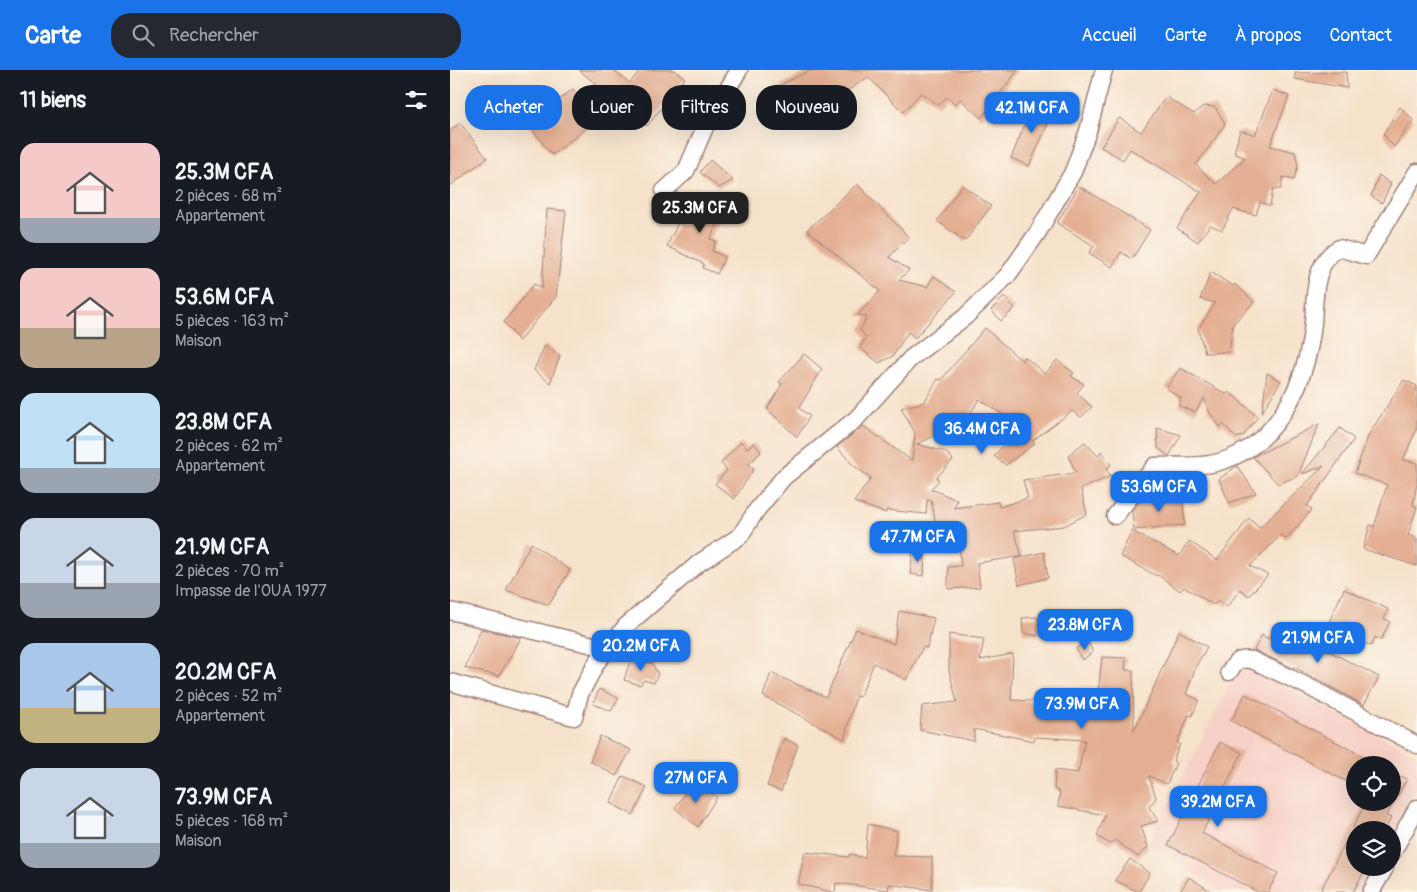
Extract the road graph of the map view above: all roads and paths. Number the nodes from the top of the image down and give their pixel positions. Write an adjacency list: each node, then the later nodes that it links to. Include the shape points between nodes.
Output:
1 (738, 70): 4 (street, via 706,125 686,170)
2 (1104, 70): 7 (street, via 1073,172 1008,275 965,317 911,358 856,419 790,471 740,536 693,568 626,626)
3 (1417, 172): 5 (street, via 1366,256 1338,248 1331,252 1317,282 1311,338 1300,376 1284,412 1272,429 1248,448 1218,463 1154,466)
4 (664, 191)
5 (1115, 516)
6 (450, 611): 7 (street)
7 (606, 648): 9 (street, via 580,694 574,717)
8 (1229, 672): 10 (street, via 1236,661 1243,658 1252,660)
9 (450, 682)
10 (1417, 745)
11 (1417, 808): 12 (street)
12 (1401, 837)
13 (1381, 876): 14 (street)
14 (1372, 892)

